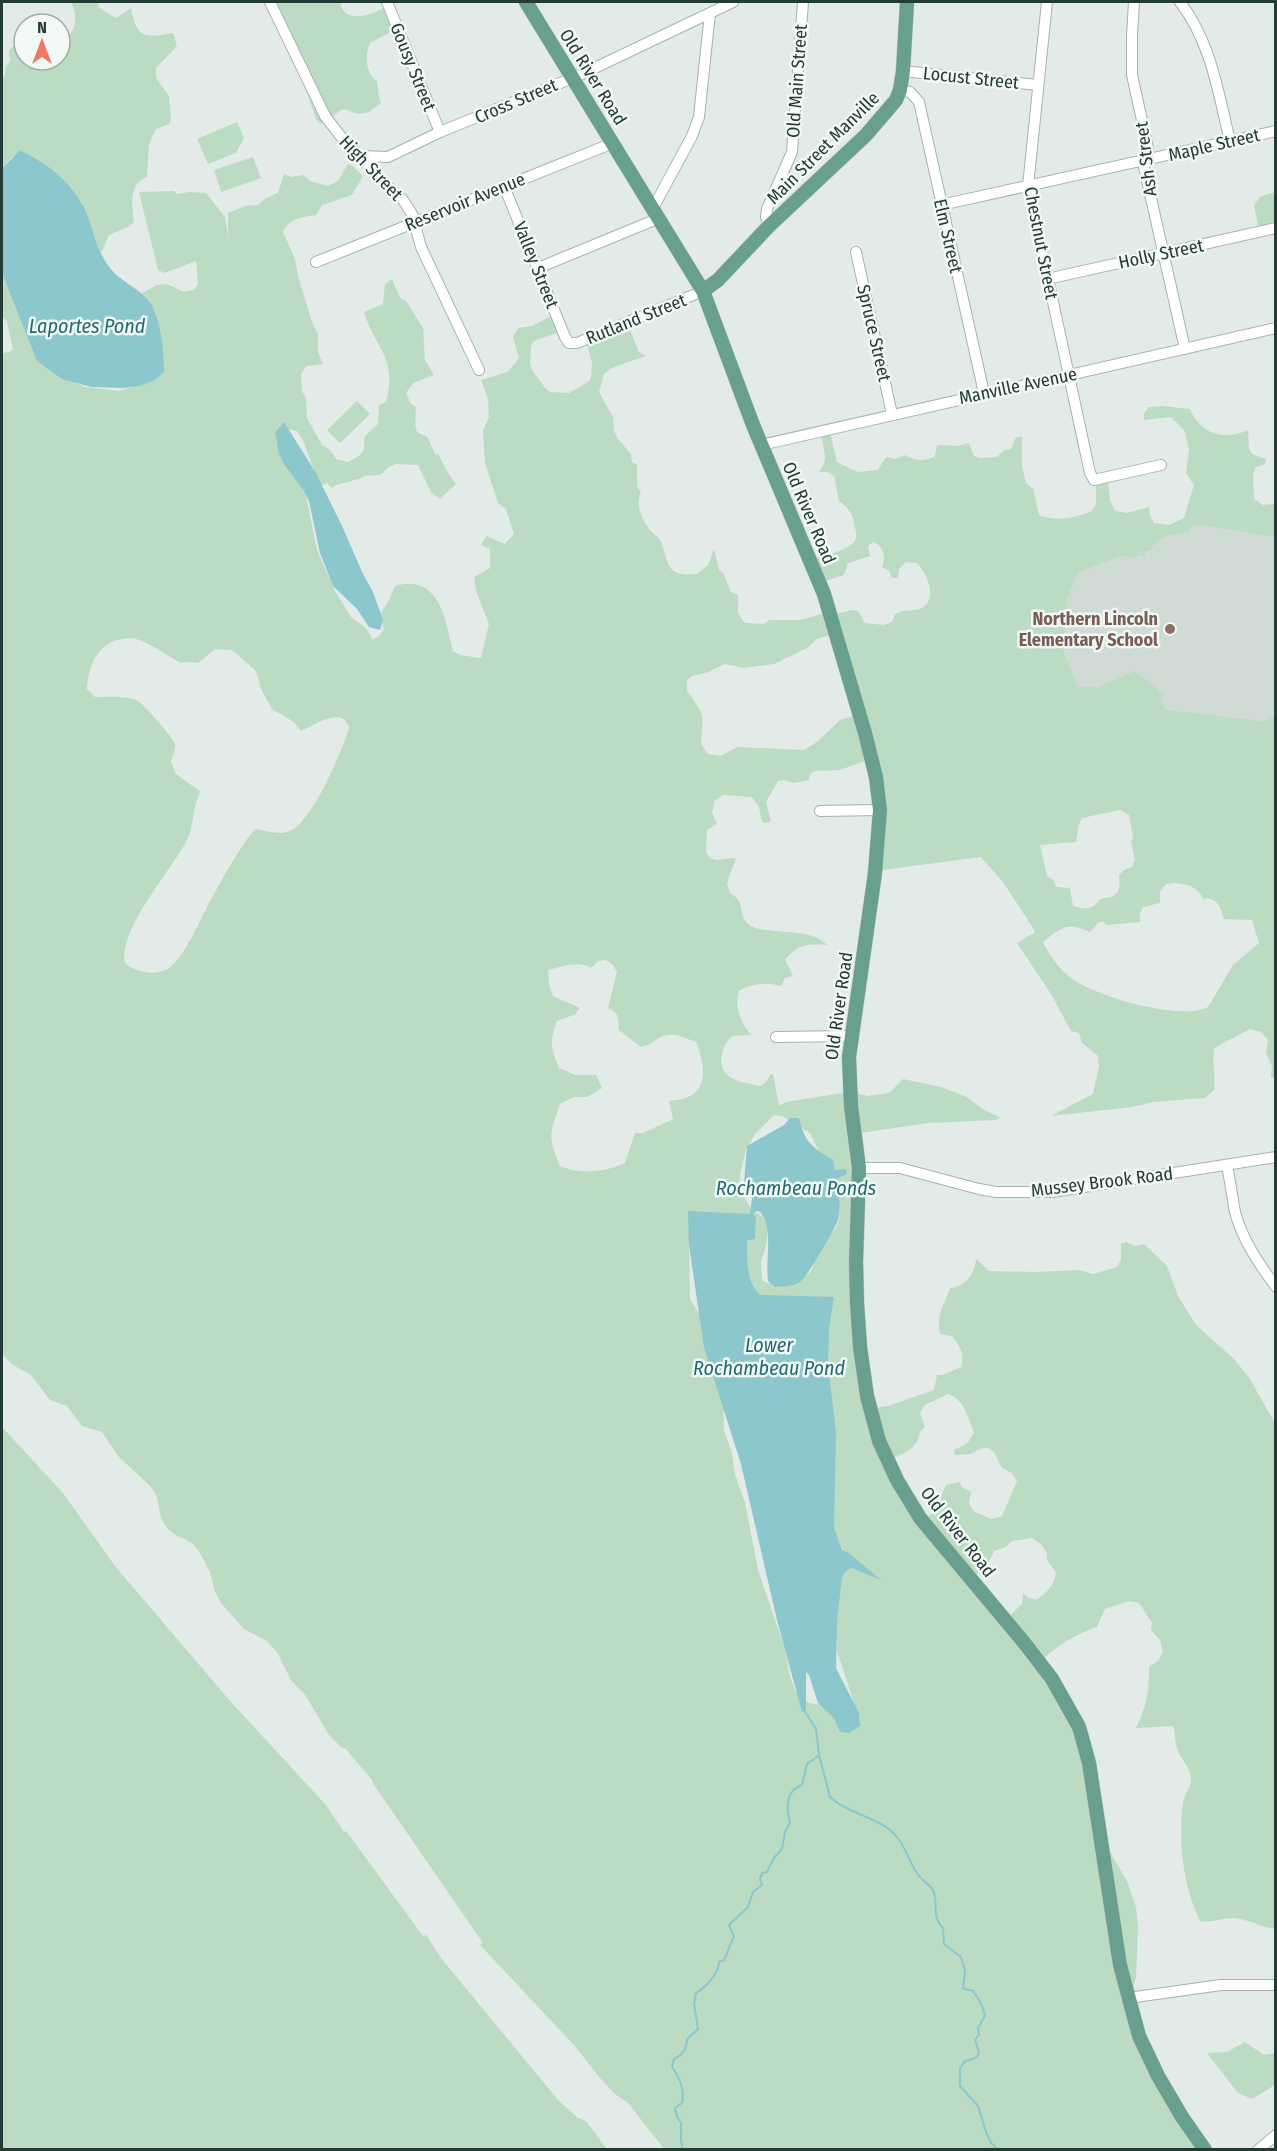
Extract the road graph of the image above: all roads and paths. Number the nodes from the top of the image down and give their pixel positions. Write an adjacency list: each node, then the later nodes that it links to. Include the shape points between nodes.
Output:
1 (270, 2): 19 (street, High Street, via 325,117 352,151)
2 (387, 2): 16 (street, Gousy Street)
3 (526, 2): 12 (main road, Old River Road)
4 (733, 2): 10 (street, Cross Street)
5 (803, 2): 26 (street, Old Main Street, via 792,152 767,208)
6 (907, 2): 11 (main road, Main Street Manville)
7 (1047, 2): 13 (street, Chestnut Street)
8 (1134, 2): 20 (street, Ash Street, via 1131,63 1147,143)
9 (1180, 2): 17 (street, via 1208,50)
10 (710, 13): 12 (street, Cross Street); 24 (street, via 699,117)
11 (903, 71): 13 (street, Locust Street); 14 (main road, Main Street Manville)
12 (572, 78): 16 (street, Cross Street); 18 (main road, Old River Road)
13 (1038, 86): 22 (street, Chestnut Street)
14 (900, 90): 23 (street, Elm Street, via 910,92 919,102); 26 (main road, Main Street Manville, via 866,135)
15 (1275, 131): 17 (street, Maple Street)
16 (440, 132): 19 (street, Cross Street, via 388,157)
17 (1230, 141): 20 (street, Maple Street)
18 (613, 143): 21 (street, Reservoir Avenue); 24 (main road, Old River Road)
19 (361, 156): 25 (street, High Street, via 403,200)
20 (1146, 160): 22 (street, Maple Street); 29 (street, Ash Street, via 1145,176)
21 (504, 186): 25 (street, Reservoir Avenue); 31 (street, Valley Street)
22 (1028, 186): 23 (street, Maple Street); 32 (street, Chestnut Street)
23 (941, 205): 39 (street, Elm Street)
24 (654, 214): 31 (street); 33 (main road, Old River Road)
25 (414, 222): 30 (street, Reservoir Avenue); 37 (street, High Street, via 421,247)
26 (769, 226): 33 (main road, Main Street Manville)
27 (1275, 228): 29 (street, Holly Street)
28 (856, 252): 40 (street, Spruce Street)
29 (1163, 254): 32 (street, Holly Street); 36 (street, Ash Street)
30 (316, 262)
31 (538, 268): 35 (street, Valley Street)
32 (1047, 279): 38 (street, Chestnut Street)
33 (703, 291): 35 (street, Rutland Street); 41 (main road, Old River Road)
34 (1275, 328): 36 (street, Manville Avenue)
35 (569, 343)
36 (1185, 349): 38 (street, Manville Avenue)
37 (479, 370)
38 (1069, 374): 39 (street, Manville Avenue); 42 (street, Chestnut Street, via 1094,480)
39 (984, 393): 40 (street, Manville Avenue)
40 (892, 414): 41 (street, Manville Avenue)
41 (761, 445): 43 (main road, Old River Road, via 824,594 865,733)
42 (1161, 465)
43 (880, 810): 44 (street); 45 (main road, Old River Road)
44 (820, 811)
45 (852, 1036): 46 (street); 49 (main road, Old River Road, via 848,1075)
46 (776, 1037)
47 (1275, 1157): 48 (street, Mussey Brook Road)
48 (1227, 1165): 49 (street, Mussey Brook Road, via 1052,1192 979,1190 900,1168); 50 (street, via 1245,1238)
49 (859, 1168): 52 (main road, Old River Road, via 856,1262 860,1347 879,1441 920,1518 1052,1679 1079,1727 1089,1763)
50 (1275, 1287)
51 (1275, 1985): 52 (street, via 1221,1985)
52 (1128, 1998): 54 (main road, Old River Road, via 1139,2036 1158,2076)
53 (1275, 2135): 55 (street)
54 (1205, 2150)
55 (1258, 2150)

